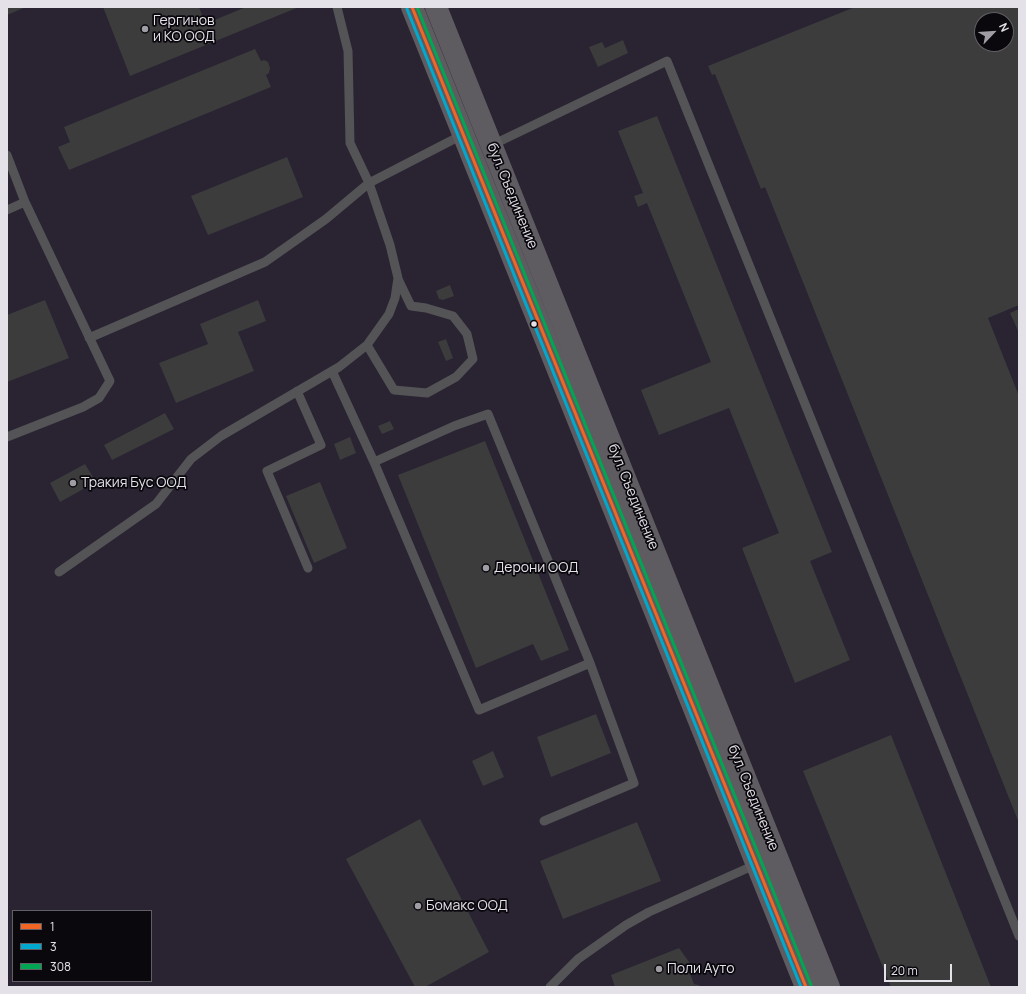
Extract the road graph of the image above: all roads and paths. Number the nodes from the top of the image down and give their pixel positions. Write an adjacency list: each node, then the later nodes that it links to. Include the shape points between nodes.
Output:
1 (337, 7): 8 (lane, via 348,51 350,143)
2 (412, 7): 5 (main road, бул. Съединение)
3 (436, 7): 4 (main road, бул. Съединение)
4 (483, 125): 5 (lane); 6 (main road, бул. Съединение)
5 (463, 134): 8 (lane); 23 (main road, бул. Съединение)
6 (492, 145): 22 (main road, бул. Съединение); 24 (lane, via 667,61)
7 (7, 155): 9 (lane)
8 (369, 182): 11 (lane); 12 (lane, via 326,219 265,262)
9 (25, 202): 10 (lane); 12 (lane)
10 (7, 210)
11 (398, 278): 13 (lane, via 389,314); 13 (lane, via 411,306 453,316 467,334 473,359 456,377 427,393 394,390)
12 (89, 338): 16 (lane, via 110,381 99,398 83,407)
13 (367, 345): 14 (lane)
14 (332, 371): 15 (lane); 17 (lane)
15 (297, 392): 18 (lane, via 321,445 267,471); 19 (lane, via 221,436 191,459 156,504)
16 (7, 437)
17 (374, 462): 20 (lane, via 479,710); 20 (lane, via 454,426 488,414)
18 (308, 568)
19 (59, 572)
20 (590, 663): 21 (lane, via 634,783)
21 (544, 821)
22 (776, 855): 23 (lane); 27 (main road, бул. Съединение)
23 (756, 864): 25 (lane, via 626,925 578,959); 26 (main road, бул. Съединение)
24 (1019, 936)
25 (550, 987)
26 (806, 987)
27 (829, 987)

